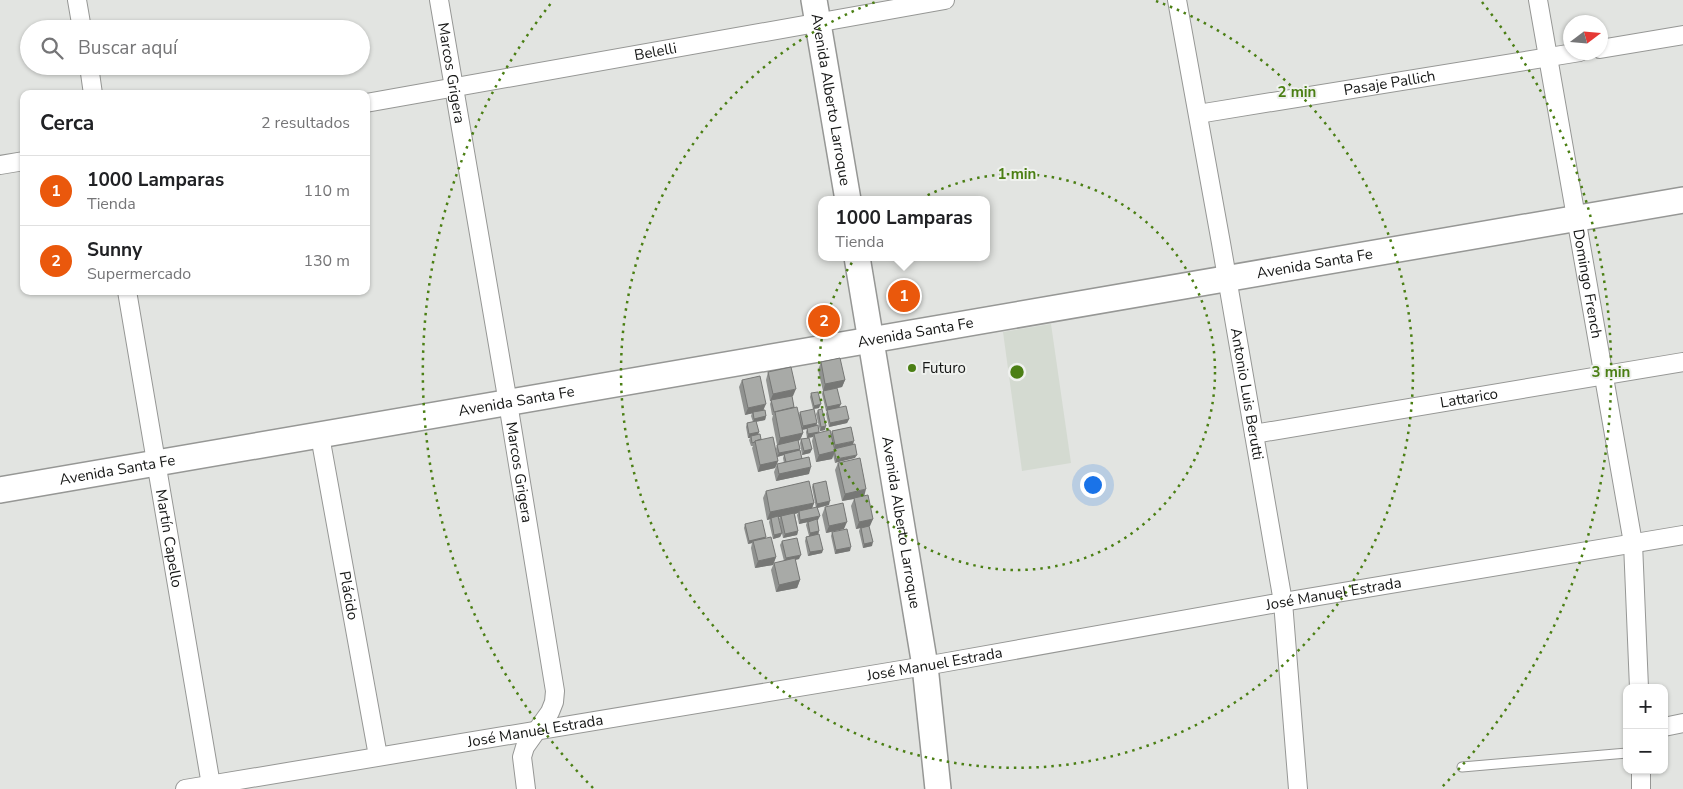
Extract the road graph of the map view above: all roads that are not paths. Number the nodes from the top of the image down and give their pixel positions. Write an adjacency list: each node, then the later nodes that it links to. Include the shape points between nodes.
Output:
1 (77, 0): 7 (street)
2 (439, 0): 13 (street, Marcos Grigera)
3 (945, 0): 6 (street, Belelli)
4 (1177, 0): 16 (street, Antonio Luis Berutti)
5 (1538, 0): 11 (street, Domingo French)
6 (816, 11): 13 (street, Belelli); 19 (main road, Avenida Alberto Larroque)
7 (80, 20)
8 (1683, 36): 9 (street)
9 (1608, 48)
10 (1563, 55): 11 (street, Pasaje Pallich)
11 (1548, 58): 16 (street, Pasaje Pallich); 21 (street, Domingo French)
12 (90, 75): 14 (street)
13 (454, 87): 15 (street, Belelli); 28 (street, Marcos Grigera)
14 (92, 90)
15 (370, 102)
16 (1198, 114): 23 (street, Antonio Luis Berutti)
17 (20, 162): 18 (street)
18 (0, 165)
19 (847, 196)
20 (1683, 200): 21 (main road, Avenida Santa Fe)
21 (1577, 219): 23 (main road, Avenida Santa Fe); 27 (street, Domingo French)
22 (859, 261): 25 (main road, Avenida Alberto Larroque)
23 (1227, 279): 25 (main road, Avenida Santa Fe); 29 (street, Antonio Luis Berutti)
24 (128, 295): 31 (street, Martín Capello)
25 (872, 340): 28 (main road, Avenida Santa Fe); 36 (main road, Avenida Alberto Larroque)
26 (1683, 362): 27 (street, Lattarico)
27 (1605, 376): 29 (street, Lattarico); 34 (street, Domingo French)
28 (508, 403): 30 (main road, Avenida Santa Fe); 40 (street, Marcos Grigera, via 555,691 550,712)
29 (1254, 434): 35 (street, Antonio Luis Berutti)
30 (320, 436): 31 (main road, Avenida Santa Fe); 42 (street, Plácido)
31 (156, 464): 32 (main road, Avenida Santa Fe); 45 (street, Martín Capello)
32 (0, 490)
33 (1683, 535): 34 (street, José Manuel Estrada)
34 (1633, 543): 35 (street, José Manuel Estrada); 37 (street, Domingo French)
35 (1283, 602): 36 (street, José Manuel Estrada); 49 (street, Antonio Luis Berutti)
36 (925, 666): 40 (street, José Manuel Estrada); 48 (main road, Avenida Alberto Larroque)
37 (1639, 684)
38 (1683, 722): 39 (street)
39 (1668, 726)
40 (537, 730): 42 (street, José Manuel Estrada); 47 (street, Marcos Grigera, via 522,757)
41 (1623, 753): 43 (lane)
42 (378, 756): 45 (street, José Manuel Estrada)
43 (1462, 767)
44 (1641, 774): 50 (street)
45 (211, 785): 46 (street, José Manuel Estrada)
46 (185, 789)
47 (526, 789)
48 (938, 789)
49 (1298, 789)
50 (1641, 789)

